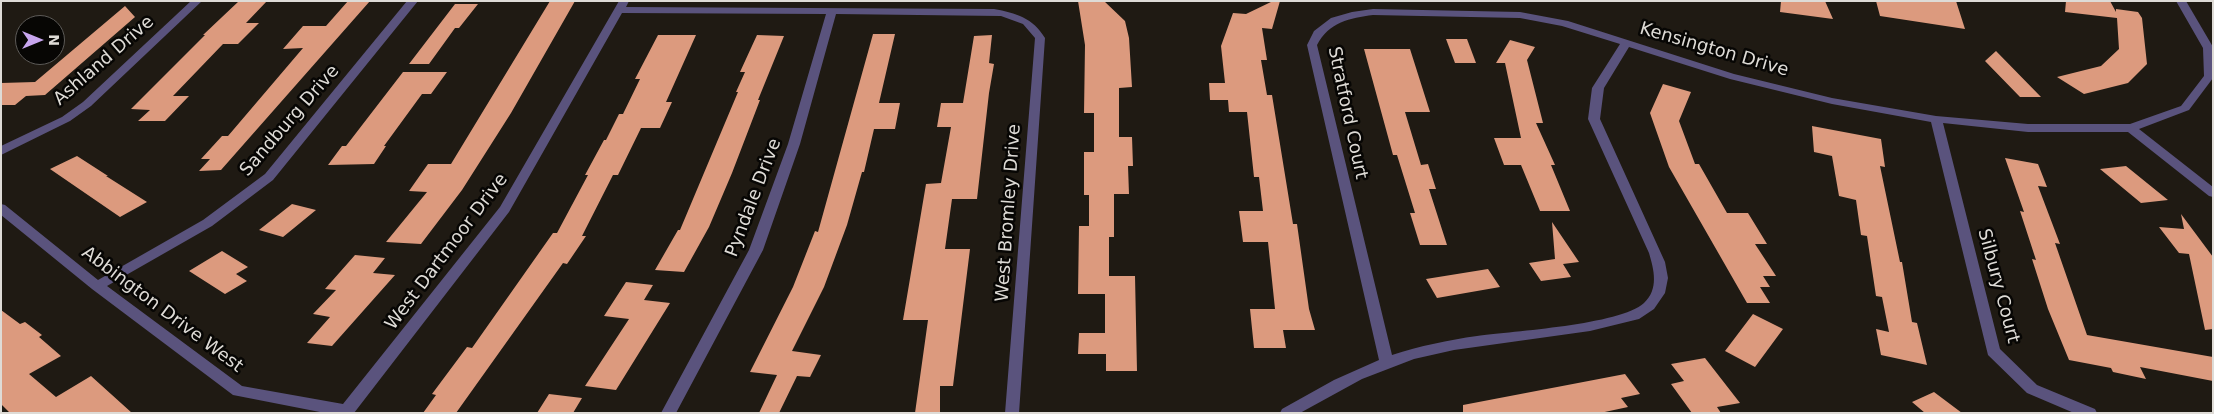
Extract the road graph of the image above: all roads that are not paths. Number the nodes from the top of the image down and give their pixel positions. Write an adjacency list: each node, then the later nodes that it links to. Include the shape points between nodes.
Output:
1 (197, 1): 9 (street, Ashland Drive, via 87,104 60,123)
2 (413, 1): 12 (street, Sandburg Drive, via 269,177 215,220)
3 (2181, 1): 8 (street, Kensington Drive, via 2208,48 2210,76 2185,108)
4 (622, 6): 5 (street); 14 (street, West Dartmoor Drive, via 505,209)
5 (832, 11): 15 (street, Pyndale Drive, via 794,144 756,250); 16 (street, West Bromley Drive, via 994,12 1013,15 1036,29 1040,38)
6 (1626, 44): 7 (street, Kensington Drive, via 1758,83); 13 (street, Kensington Drive, via 1598,88 1594,119 1662,271 1661,289 1652,302 1639,314 1596,325 1431,349); 13 (street, Stratford Court, via 1564,23 1520,15 1373,12 1335,20 1318,33 1312,45 1314,59)
7 (1936, 119): 8 (street, Kensington Drive, via 2028,128); 18 (street, Silbury Court, via 1992,351 2032,389)
8 (2131, 128): 10 (street)
9 (1, 151)
10 (2213, 192)
11 (1, 208): 12 (street, Abbington Drive West)
12 (97, 286): 14 (street, Abbington Drive West, via 238,391)
13 (1387, 364): 17 (street, Kensington Drive, via 1333,386)
14 (346, 412)
15 (668, 413)
16 (1012, 413)
17 (1287, 413)
18 (2090, 413)

